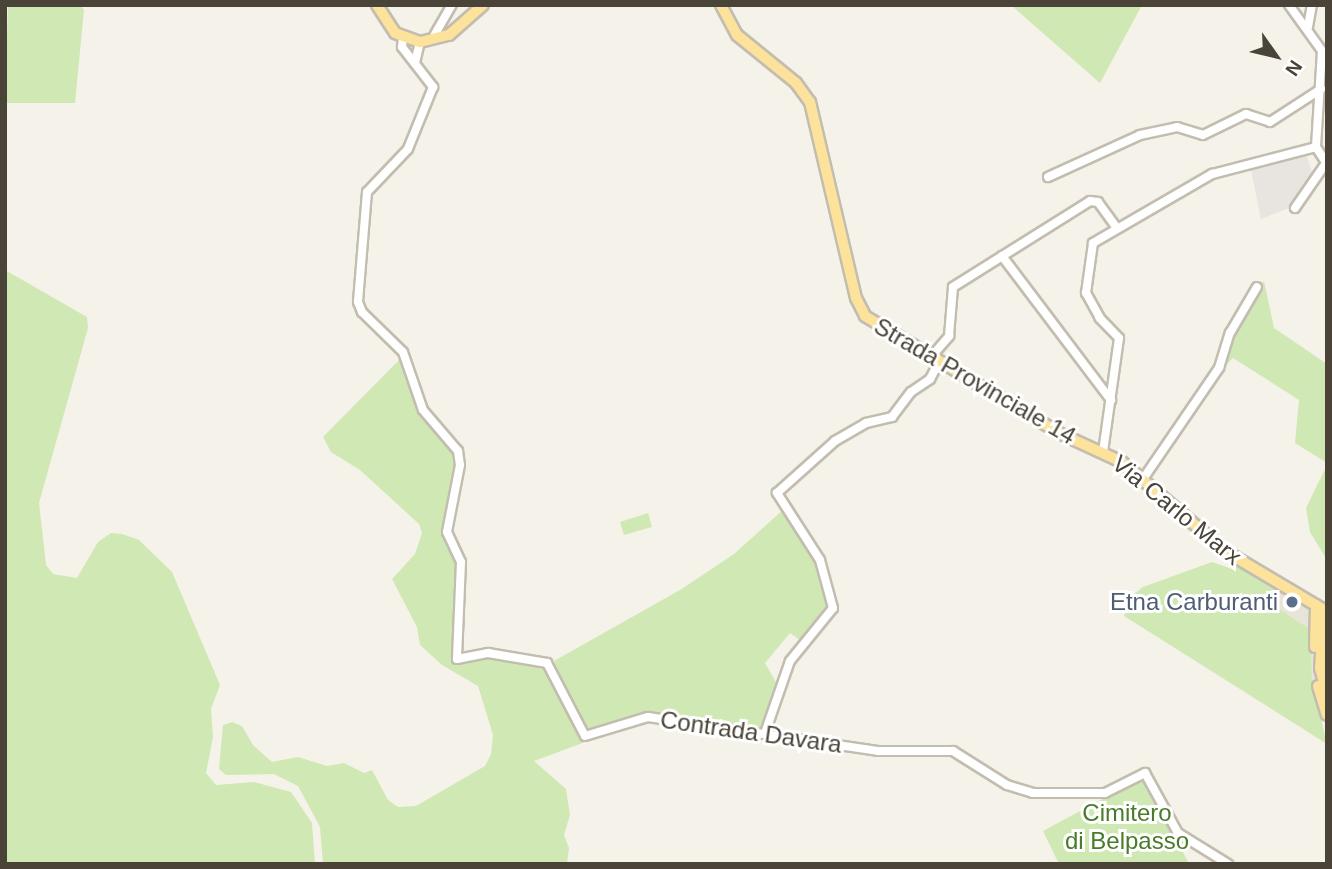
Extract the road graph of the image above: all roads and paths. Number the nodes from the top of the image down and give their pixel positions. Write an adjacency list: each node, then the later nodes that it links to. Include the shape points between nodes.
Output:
1 (377, 5): 9 (main road, via 389,26)
2 (453, 5): 8 (street)
3 (483, 5): 10 (main road, via 449,36)
4 (721, 5): 21 (main road, Strada Provinciale 14, via 737,35 796,83 810,102 861,311)
5 (1289, 5): 7 (street)
6 (1312, 5): 7 (street)
7 (1308, 27): 11 (street)
8 (435, 34)
9 (403, 37): 10 (main road); 12 (street, Contrada Davara, via 402,47)
10 (420, 43): 12 (street)
11 (1324, 48): 13 (street)
12 (415, 63): 29 (street, Contrada Davara, via 433,87 408,149 367,191 358,302 362,312 403,352 423,410 458,451 460,465 447,532 461,568 454,655 463,661 496,653 547,663 585,736 649,717)
13 (1321, 89): 14 (street); 16 (street, via 1270,122 1246,114 1203,135 1177,127 1140,135)
14 (1315, 147): 15 (street); 18 (street, via 1212,174)
15 (1326, 164): 17 (street)
16 (1048, 177)
17 (1295, 208)
18 (1117, 228): 19 (street, via 1098,202 1090,201); 22 (street, via 1093,243 1086,287 1096,312 1119,338)
19 (1002, 256): 21 (street, via 953,287 948,336); 22 (street)
20 (1257, 287): 24 (street, via 1230,333 1219,368)
21 (935, 360): 23 (main road, Strada Provinciale 14, via 1059,433); 29 (street, via 930,379 911,392 892,418 866,423 835,441 777,493 820,561 833,608 790,661)
22 (1111, 400): 23 (street)
23 (1103, 452): 24 (main road, Via Carlo Marx)
24 (1143, 479): 25 (main road, Via Carlo Marx, via 1225,551)
25 (1322, 609): 26 (main road); 28 (main road, via 1314,670)
26 (1324, 670): 27 (main road)
27 (1327, 693)
28 (1327, 715)
29 (765, 733): 30 (street, Contrada Davara, via 878,751 953,751 1007,785 1033,793 1105,793 1145,773 1178,833)
30 (1228, 864)

